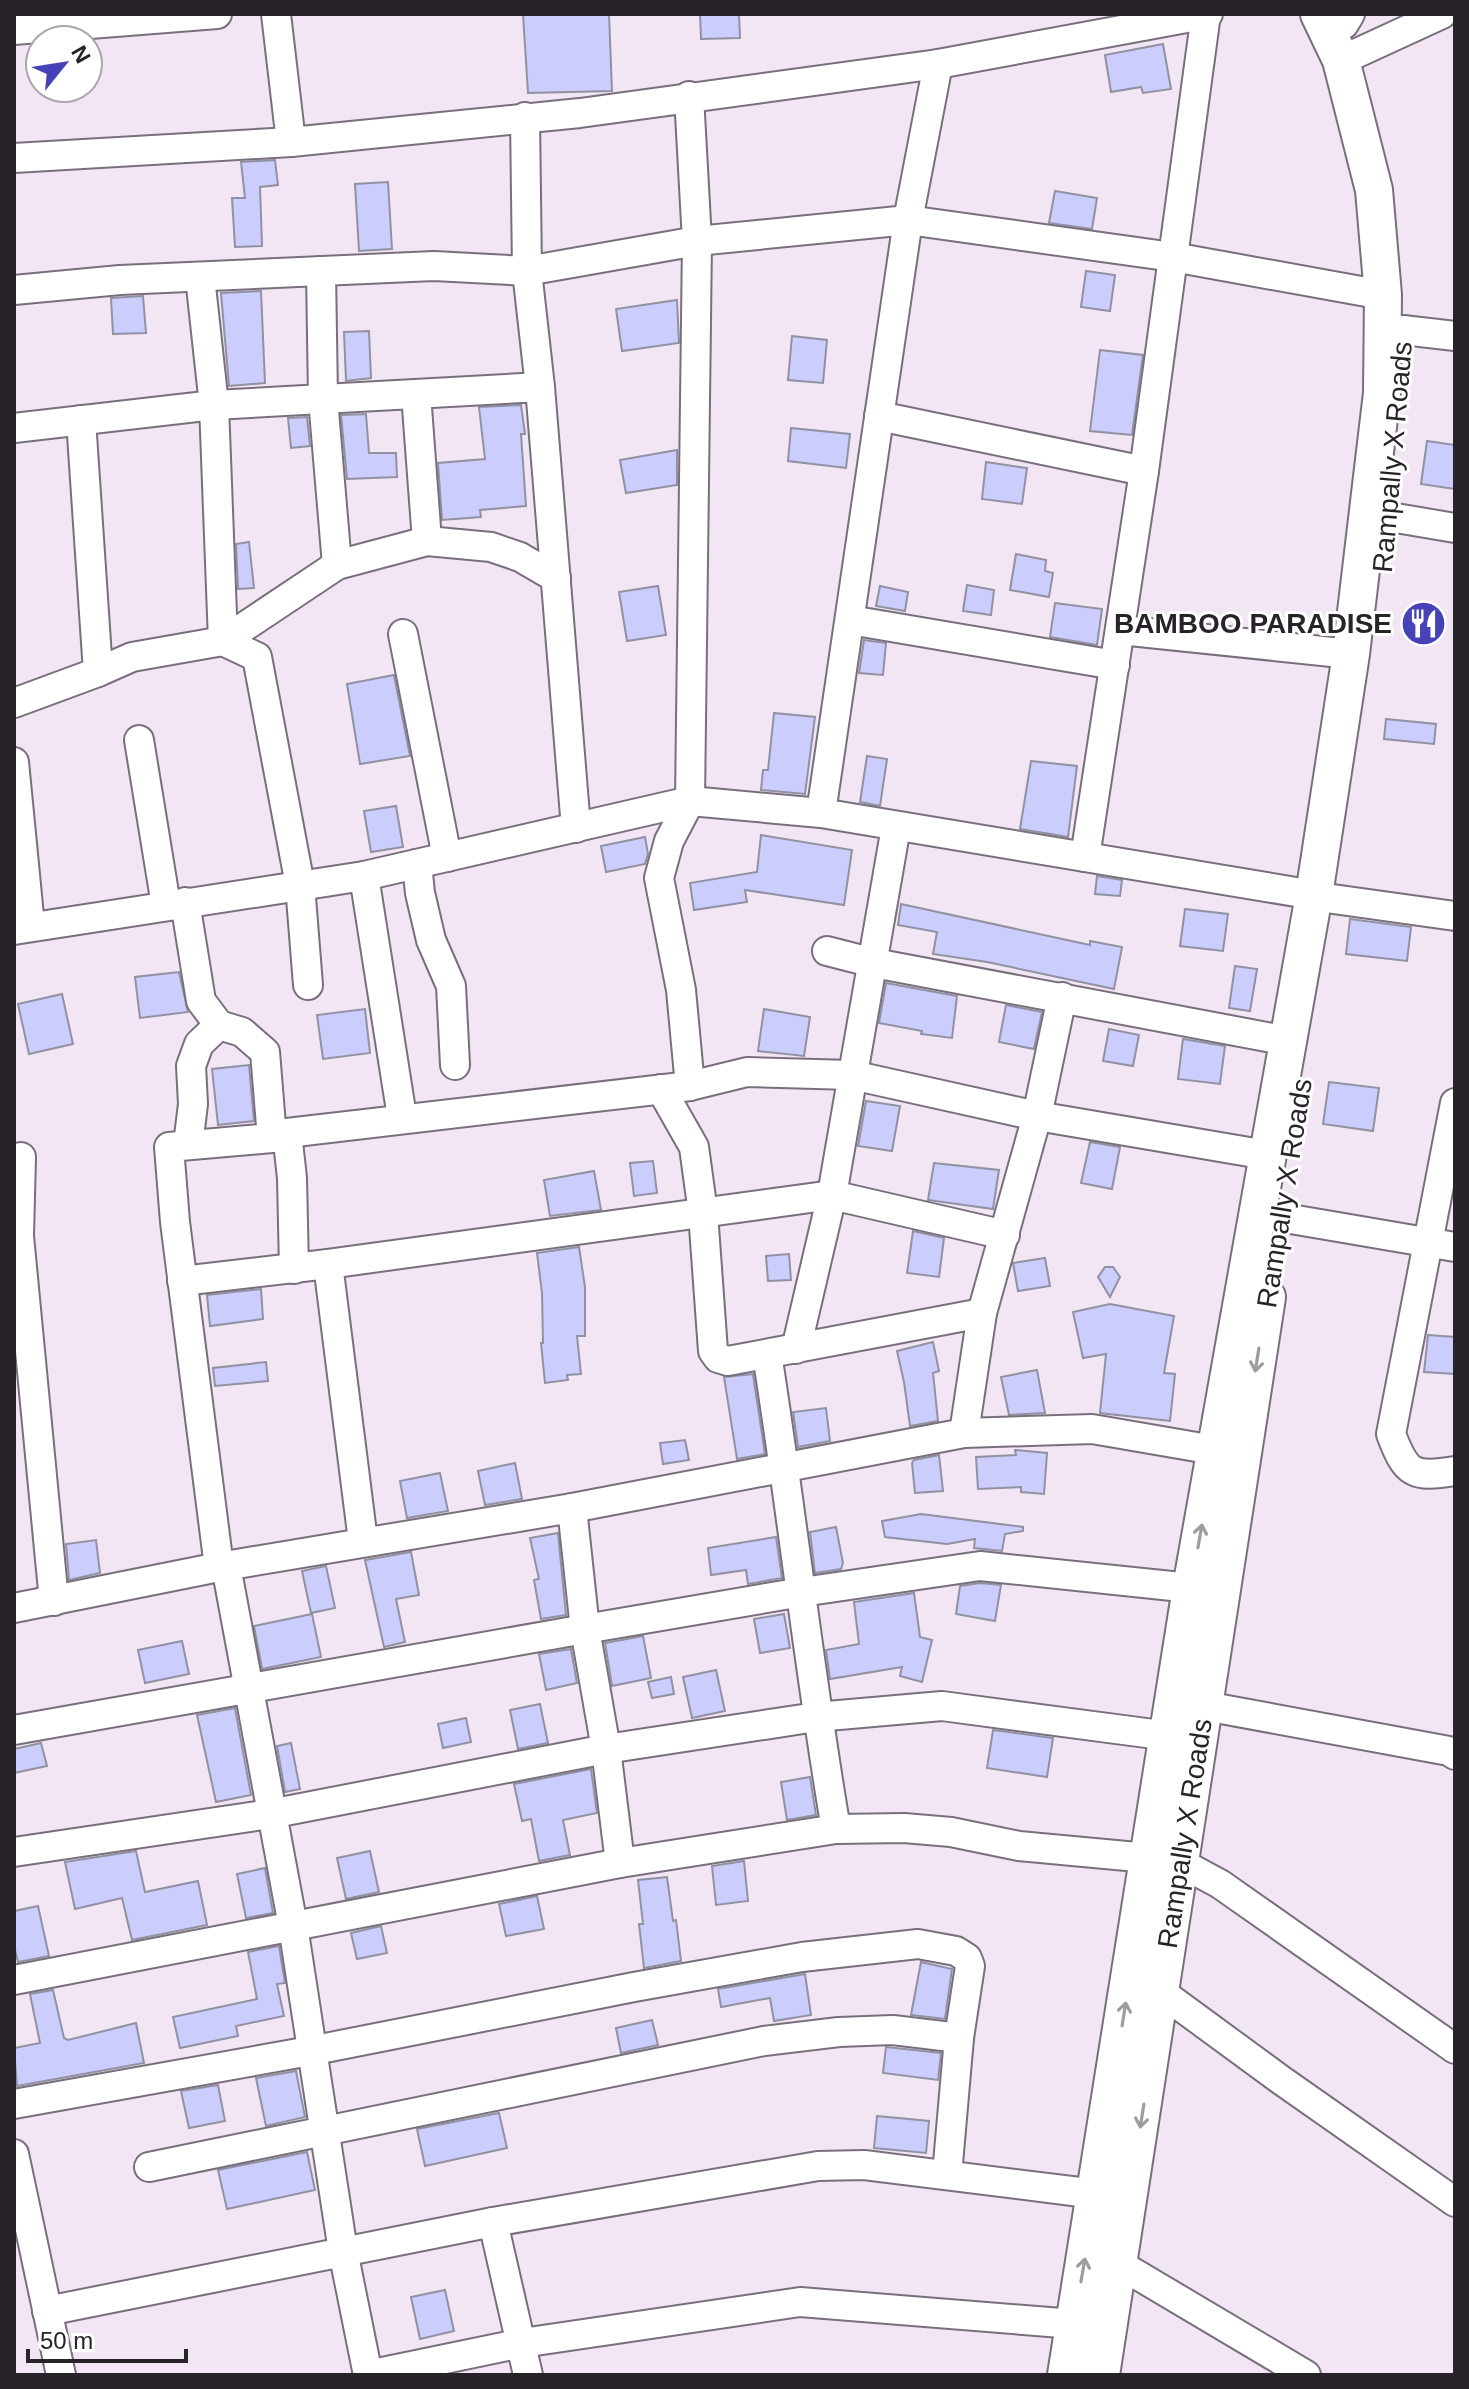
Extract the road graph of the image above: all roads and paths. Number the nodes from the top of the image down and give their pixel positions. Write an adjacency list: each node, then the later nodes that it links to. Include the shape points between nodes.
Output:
1 (217, 14): 6 (street)
2 (276, 14): 10 (street)
3 (1207, 14): 7 (street); 14 (street)
4 (1444, 18): 5 (street)
5 (1342, 24): 19 (main road, via 1341,60 1374,190); 20 (main road, Rampally X Roads, via 1386,154 1398,230)
6 (14, 30)
7 (938, 64): 8 (street); 12 (street)
8 (689, 96): 9 (street); 13 (street)
9 (525, 117): 10 (street); 16 (street)
10 (291, 142): 11 (street)
11 (14, 158)
12 (908, 220): 13 (street); 14 (street); 26 (street)
13 (697, 241): 16 (street); 45 (street)
14 (1173, 257): 19 (street); 29 (street)
15 (321, 271): 16 (street, via 434,266); 17 (street); 24 (street)
16 (527, 271): 22 (street)
17 (200, 277): 18 (street); 25 (street)
18 (14, 290)
19 (1383, 295): 39 (main road, via 1382,393)
20 (1403, 330): 21 (street); 30 (main road, Rampally X Roads)
21 (1455, 336)
22 (540, 387): 23 (street); 34 (street)
23 (416, 394): 24 (street); 32 (street)
24 (323, 399): 25 (street); 33 (street)
25 (214, 405): 27 (street); 38 (street)
26 (879, 416): 29 (street); 35 (street)
27 (81, 420): 28 (street); 41 (street)
28 (14, 428)
29 (1144, 471): 36 (street)
30 (1390, 517): 31 (street); 54 (main road, Rampally X Roads, via 1367,692)
31 (1455, 528)
32 (427, 541): 33 (street); 34 (street, via 491,547)
33 (337, 565): 38 (street)
34 (556, 578): 48 (street)
35 (850, 620): 40 (street); 46 (street)
36 (1120, 630): 39 (street); 40 (street)
37 (403, 634): 49 (street)
38 (223, 641): 41 (street, via 132,657); 53 (street, via 257,657)
39 (1351, 654): 54 (main road)
40 (1115, 665): 50 (street)
41 (98, 672): 42 (street)
42 (14, 703)
43 (139, 740): 55 (street)
44 (14, 762): 57 (street)
45 (690, 801): 46 (street); 48 (street); 66 (street, via 669,841 659,878 681,990)
46 (821, 813): 47 (street)
47 (896, 827): 50 (street); 59 (street)
48 (576, 828): 49 (street)
49 (447, 857): 51 (street)
50 (1085, 857): 54 (street)
51 (417, 864): 52 (street); 64 (street, via 431,940 451,986)
52 (364, 876): 53 (street); 70 (street)
53 (300, 885): 55 (street); 60 (street)
54 (1323, 897): 56 (street); 63 (main road); 77 (main road, Rampally X Roads)
55 (175, 904): 57 (street); 62 (street, via 201,1001)
56 (1455, 916)
57 (22, 928)
58 (827, 951): 59 (street)
59 (874, 963): 61 (street); 65 (street)
60 (308, 985)
61 (1062, 997): 63 (street); 69 (street)
62 (219, 1025): 71 (street, via 242,1032 265,1052); 72 (street, via 199,1044 191,1066)
63 (1288, 1041): 73 (main road)
64 (455, 1065)
65 (852, 1075): 66 (street, via 747,1072); 69 (street); 75 (street)
66 (690, 1086): 67 (street)
67 (661, 1089): 70 (street); 76 (street, via 694,1147)
68 (1455, 1103): 79 (street)
69 (1037, 1116): 73 (street); 78 (street)
70 (402, 1117): 71 (street)
71 (279, 1135): 72 (street); 81 (street, via 292,1178)
72 (188, 1145): 82 (street, via 169,1147)
73 (1267, 1155): 88 (main road)
74 (14, 1158): 83 (street, via 21,1157)
75 (832, 1195): 76 (street); 78 (street); 85 (street)
76 (703, 1213): 80 (street); 86 (street, via 713,1351 728,1361)
77 (1279, 1217): 79 (street); 99 (main road, Rampally X Roads, one-way to 99)
78 (1005, 1235): 84 (street)
79 (1442, 1246): 90 (street, via 1391,1434 1400,1458 1412,1470 1429,1475)
80 (328, 1264): 81 (street); 92 (street)
81 (294, 1269): 82 (street)
82 (182, 1281): 93 (street)
83 (20, 1297): 96 (street)
84 (982, 1313): 85 (street); 87 (street)
85 (796, 1349): 86 (street)
86 (767, 1354): 89 (street)
87 (964, 1433): 88 (street, via 1092,1429); 89 (street)
88 (1214, 1450): 94 (main road, one-way to 88)
89 (785, 1468): 91 (street); 95 (street)
90 (1455, 1471)
91 (572, 1508): 92 (street); 98 (street)
92 (363, 1541): 93 (street)
93 (223, 1567): 96 (street); 100 (street)
94 (1191, 1588): 95 (street, via 980,1566); 99 (main road)
95 (802, 1592): 98 (street); 102 (street)
96 (54, 1601): 97 (street)
97 (14, 1608)
98 (585, 1629): 100 (street); 105 (street)
99 (1197, 1659): 101 (main road, Rampally X Roads); 104 (main road)
100 (248, 1690): 103 (street); 107 (street)
101 (1205, 1706): 106 (street); 110 (main road, Rampally X Roads)
102 (816, 1717): 104 (street, via 942,1706); 105 (street); 108 (street)
103 (14, 1730)
104 (1169, 1736): 110 (main road)
105 (606, 1749): 107 (street); 111 (street)
106 (1455, 1755)
107 (270, 1814): 109 (street); 112 (street)
108 (836, 1829): 110 (street, via 951,1832 1019,1846); 111 (street)
109 (14, 1852)
110 (1164, 1860): 114 (main road, Rampally X Roads); 116 (street, via 1220,1884); 123 (main road, one-way to 110)
111 (620, 1863): 112 (street)
112 (293, 1926): 113 (street); 117 (street)
113 (14, 1980)
114 (1161, 1992): 124 (street); 127 (main road, Rampally X Roads, one-way to 127)
115 (959, 2038): 117 (street, via 967,1958 944,1947 918,1944 787,1959); 119 (street, via 893,2030 764,2041); 122 (street)
116 (1455, 2049)
117 (310, 2051): 118 (street); 119 (street)
118 (14, 2104)
119 (323, 2132): 121 (street); 126 (street)
120 (14, 2154): 128 (street)
121 (149, 2167)
122 (947, 2175): 123 (street); 125 (street, via 864,2165 818,2166)
123 (1096, 2194): 129 (main road, one-way to 123)
124 (1455, 2202)
125 (493, 2222): 126 (street); 130 (street)
126 (343, 2251): 128 (street); 130 (street, via 368,2375)
127 (1119, 2264): 134 (main road, Rampally X Roads); 135 (street)
128 (47, 2311): 131 (street)
129 (1074, 2324): 130 (street, via 800,2302); 133 (main road)
130 (522, 2343): 132 (street)
131 (61, 2375)
132 (528, 2375)
133 (1066, 2375)
134 (1101, 2375)
135 (1306, 2375)

